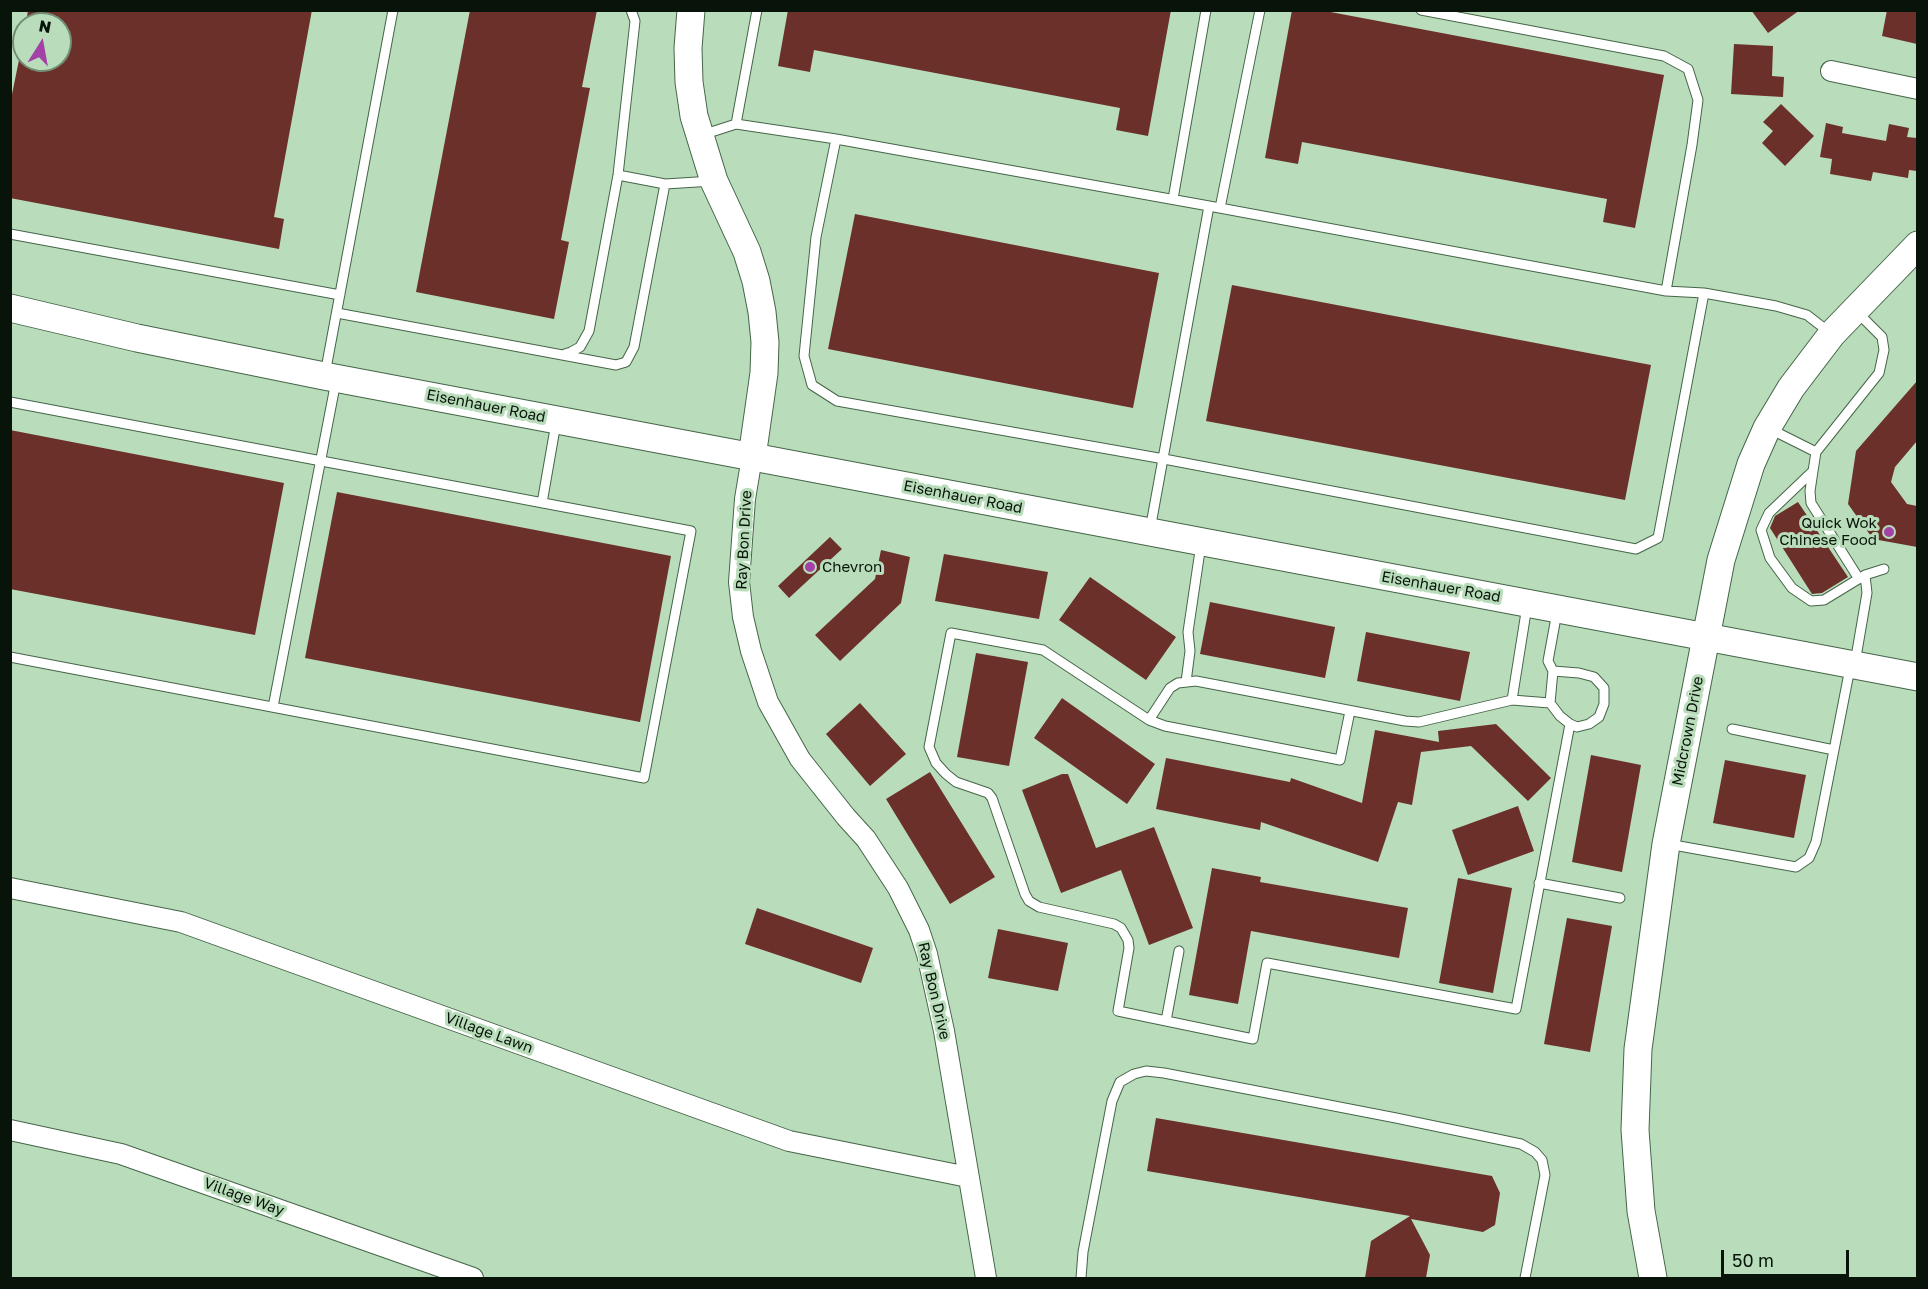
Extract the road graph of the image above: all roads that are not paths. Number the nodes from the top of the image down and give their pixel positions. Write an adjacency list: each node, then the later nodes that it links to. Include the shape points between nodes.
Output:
1 (393, 10): 23 (lane)
2 (631, 10): 13 (lane, via 635,21)
3 (692, 10): 11 (main road, Ray Bon Drive, via 689,82)
4 (757, 10): 10 (lane)
5 (1206, 10): 16 (lane)
6 (1260, 10): 18 (lane)
7 (1421, 10): 21 (lane, via 1664,56 1688,69 1698,100)
8 (1831, 71): 9 (street)
9 (1917, 88)
10 (736, 124): 11 (lane); 12 (lane)
11 (699, 136): 14 (main road, Ray Bon Drive)
12 (836, 139): 16 (lane); 35 (lane, via 816,237 804,356 812,385 837,400)
13 (618, 174): 15 (lane); 28 (lane, via 589,331 580,347)
14 (714, 181): 15 (lane); 34 (main road, Ray Bon Drive, via 747,252 762,312 764,373)
15 (665, 184): 28 (lane, via 631,355 626,362 616,364)
16 (1173, 199): 17 (lane)
17 (1209, 206): 18 (lane); 35 (lane)
18 (1220, 208): 21 (lane)
19 (10, 234): 23 (lane)
20 (1917, 245): 25 (main road, Midcrown Drive)
21 (1666, 291): 22 (lane)
22 (1704, 293): 27 (lane, via 1806,315); 35 (lane, via 1658,538 1636,549)
23 (340, 295): 26 (lane)
24 (10, 308): 29 (main road, Eisenhauer Road)
25 (1855, 309): 27 (main road, Midcrown Drive); 33 (lane, via 1882,337 1884,350 1879,373)
26 (337, 313): 28 (lane); 29 (lane)
27 (1832, 334): 32 (main road, Midcrown Drive, via 1791,388)
28 (554, 353)
29 (330, 377): 31 (main road, Eisenhauer Road); 36 (lane)
30 (10, 402): 36 (lane)
31 (557, 419): 34 (main road, Eisenhauer Road); 38 (lane)
32 (1767, 428): 33 (lane); 45 (main road, Midcrown Drive, via 1741,490 1721,560)
33 (1816, 452): 37 (lane)
34 (753, 457): 39 (main road, Eisenhauer Road); 66 (street, Ray Bon Drive, via 745,499 739,582 751,651 768,702 800,759 866,839 919,930 944,1031)
35 (1164, 459): 39 (lane)
36 (320, 461): 38 (lane); 53 (lane)
37 (1813, 471): 42 (lane, via 1811,503); 42 (lane, via 1769,513 1761,530 1770,558 1792,588 1811,601 1824,600)
38 (542, 503): 53 (lane, via 691,531 644,778)
39 (1150, 532): 40 (main road, Eisenhauer Road)
40 (1202, 542): 43 (main road, Eisenhauer Road); 50 (lane, via 1188,632)
41 (1884, 569): 42 (lane)
42 (1862, 577): 47 (lane, via 1867,593)
43 (1528, 603): 44 (main road, Eisenhauer Road); 51 (lane)
44 (1557, 609): 45 (main road, Eisenhauer Road); 48 (lane, via 1548,661)
45 (1706, 636): 47 (main road, Eisenhauer Road); 59 (main road, Midcrown Drive)
46 (10, 657): 53 (lane)
47 (1853, 664): 49 (main road, Eisenhauer Road); 58 (lane)
48 (1553, 671): 52 (lane); 56 (lane, via 1594,677 1604,688 1599,717 1577,727)
49 (1917, 677)
50 (1186, 682): 54 (lane); 55 (lane, via 1170,688)
51 (1512, 700): 52 (lane); 54 (lane, via 1419,722)
52 (1550, 703): 56 (lane)
53 (273, 707)
54 (1350, 711): 55 (lane, via 1340,760)
55 (1149, 720): 64 (lane, via 1043,650 951,633 930,747 946,774 992,798 1029,901 1122,928 1129,948 1118,1011)
56 (1570, 724): 60 (lane)
57 (1732, 729): 58 (lane)
58 (1834, 750): 59 (lane, via 1816,842 1809,858 1796,867)
59 (1666, 844): 71 (main road, Midcrown Drive, via 1638,1049 1635,1130 1641,1211)
60 (1539, 882): 62 (lane); 64 (lane, via 1516,1009 1268,963 1253,1039)
61 (10, 888): 66 (street, Village Lawn, via 181,922 789,1141)
62 (1620, 898)
63 (1179, 951): 64 (lane)
64 (1166, 1021)
65 (10, 1130): 67 (street, Village Way, via 121,1154)
66 (968, 1177): 68 (street, Ray Bon Drive)
67 (473, 1278)
68 (986, 1278)
69 (1081, 1278): 70 (lane, via 1112,1101 1120,1082 1146,1071 1521,1144 1542,1160 1545,1175)
70 (1526, 1278)
71 (1653, 1278)

